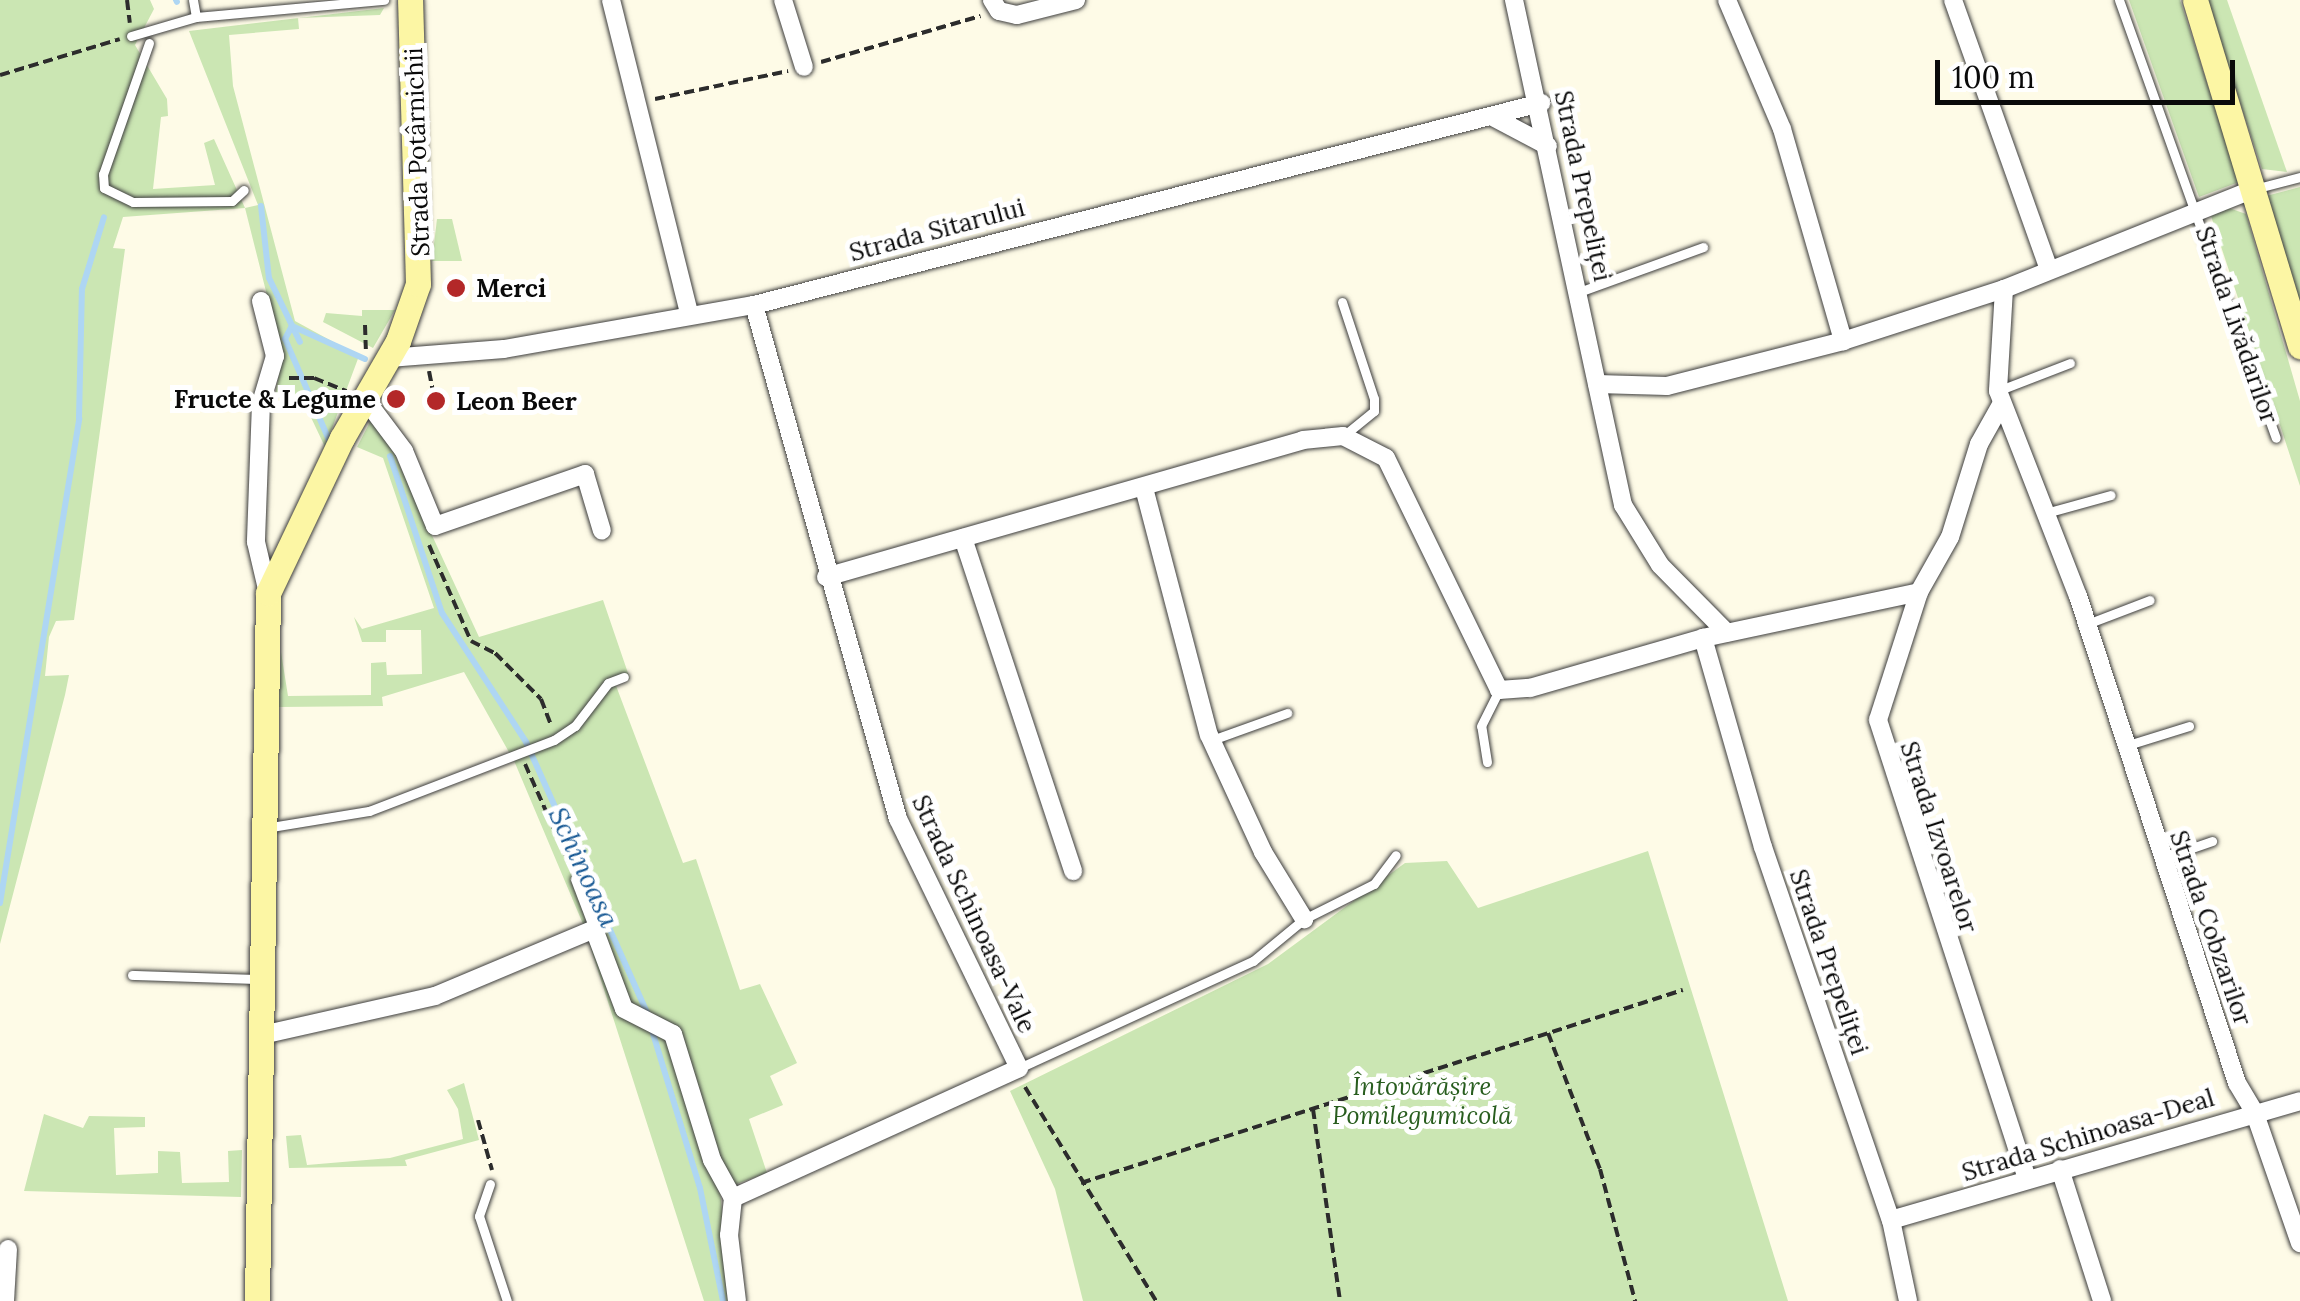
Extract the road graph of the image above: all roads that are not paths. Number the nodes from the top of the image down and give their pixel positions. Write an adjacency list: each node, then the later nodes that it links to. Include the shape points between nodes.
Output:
1 (193, 0): 13 (lane)
2 (384, 0): 13 (lane)
3 (410, 0): 34 (street, Strada Potârnichii, via 422,266 410,314)
4 (611, 0): 31 (street)
5 (783, 0): 16 (street)
6 (1076, 0): 12 (street, via 1028,13)
7 (1514, 0): 17 (street, Strada Prepeliței)
8 (1727, 0): 32 (street, via 1782,130)
9 (1952, 0): 25 (street)
10 (2119, 0): 23 (lane, Strada Livădarilor)
11 (2195, 0): 22 (street)
12 (996, 6)
13 (196, 17): 14 (lane)
14 (131, 36)
15 (148, 42): 21 (lane, via 104,188 133,202 232,201)
16 (804, 68)
17 (1541, 104): 18 (street, Strada Sitarului); 19 (street, Strada Prepeliței)
18 (1493, 117): 19 (street); 30 (street, Strada Sitarului)
19 (1548, 146): 27 (street, Strada Prepeliței)
20 (2300, 178): 22 (lane)
21 (244, 190)
22 (2252, 190): 23 (street, Strada Livădarilor); 33 (street)
23 (2196, 211): 25 (street, Strada Livădarilor); 40 (lane, Strada Livădarilor)
24 (1703, 248): 27 (lane)
25 (2049, 268): 26 (street)
26 (2004, 289): 32 (street); 37 (street, Strada Cobzarilor)
27 (1579, 292): 36 (street, Strada Prepeliței)
28 (262, 301): 47 (street, via 274,356 261,403 256,542)
29 (1342, 302): 39 (lane, via 1374,398 1374,411)
30 (754, 305): 31 (street, Strada Sitarului); 46 (street, Strada Schinoasa-Vale)
31 (690, 314): 34 (street, Strada Sitarului, via 504,349)
32 (1843, 342): 36 (street, via 1666,386)
33 (2300, 346)
34 (378, 353): 38 (street, Strada Potârnichii)
35 (2070, 363): 37 (lane)
36 (1597, 384): 51 (street, Strada Prepeliței, via 1624,505 1660,566)
37 (2000, 397): 43 (street, Strada Cobzarilor); 48 (street, Strada Izvoarelor, via 1950,537)
38 (365, 399): 44 (street, via 404,451 435,526 585,474); 47 (street, Strada Potârnichii)
39 (1343, 436): 41 (street, via 1303,440); 54 (street, via 1386,458)
40 (2276, 438)
41 (1144, 488): 45 (street); 57 (street)
42 (2111, 495): 43 (lane)
43 (2046, 513): 50 (street, Strada Cobzarilor)
44 (602, 531)
45 (962, 538): 46 (street); 64 (street)
46 (826, 577): 71 (street, Strada Schinoasa-Vale, via 898,819)
47 (268, 592): 60 (street)
48 (1919, 592): 51 (street); 75 (street, Strada Izvoarelor, via 1882,702 1880,736)
49 (2150, 600): 50 (lane)
50 (2087, 624): 58 (street, Strada Cobzarilor)
51 (1727, 632): 52 (street)
52 (1703, 638): 54 (street, via 1530,688); 78 (street, Strada Prepeliței, via 1762,847)
53 (624, 677): 60 (lane, via 608,683 566,734 540,745 368,811)
54 (1498, 690): 59 (lane, via 1482,726)
55 (1287, 712): 57 (lane)
56 (2189, 726): 58 (lane)
57 (1212, 740): 66 (street, via 1263,852)
58 (2125, 746): 63 (street, Strada Cobzarilor)
59 (1487, 762)
60 (262, 828): 69 (street)
61 (2212, 841): 63 (lane)
62 (1396, 854): 66 (lane, via 1374,884)
63 (2160, 859): 73 (street, Strada Cobzarilor, via 2237,1083)
64 (1073, 870)
65 (575, 879): 67 (lane)
66 (1304, 919): 71 (lane, via 1253,961)
67 (594, 929): 70 (street, via 435,996); 77 (street, via 624,1009 673,1034 712,1160)
68 (132, 976): 69 (lane)
69 (262, 979): 70 (street)
70 (262, 1034): 82 (street)
71 (1018, 1068): 77 (street, Strada Schinoasa-Vale)
72 (2300, 1101): 73 (street, Strada Schinoasa-Deal)
73 (2254, 1111): 74 (street, Strada Schinoasa-Deal); 79 (street, Strada Cobzarilor)
74 (2060, 1169): 75 (street, Strada Schinoasa-Deal); 86 (street)
75 (2028, 1179): 78 (street, Strada Schinoasa-Deal)
76 (490, 1184): 83 (lane, via 479,1216)
77 (733, 1198): 84 (street, via 729,1235)
78 (1891, 1220): 85 (street, Strada Prepeliței)
79 (2300, 1244)
80 (8, 1249): 81 (street)
81 (3, 1295)
82 (257, 1301)
83 (506, 1301)
84 (737, 1301)
85 (1908, 1301)
86 (2102, 1301)

